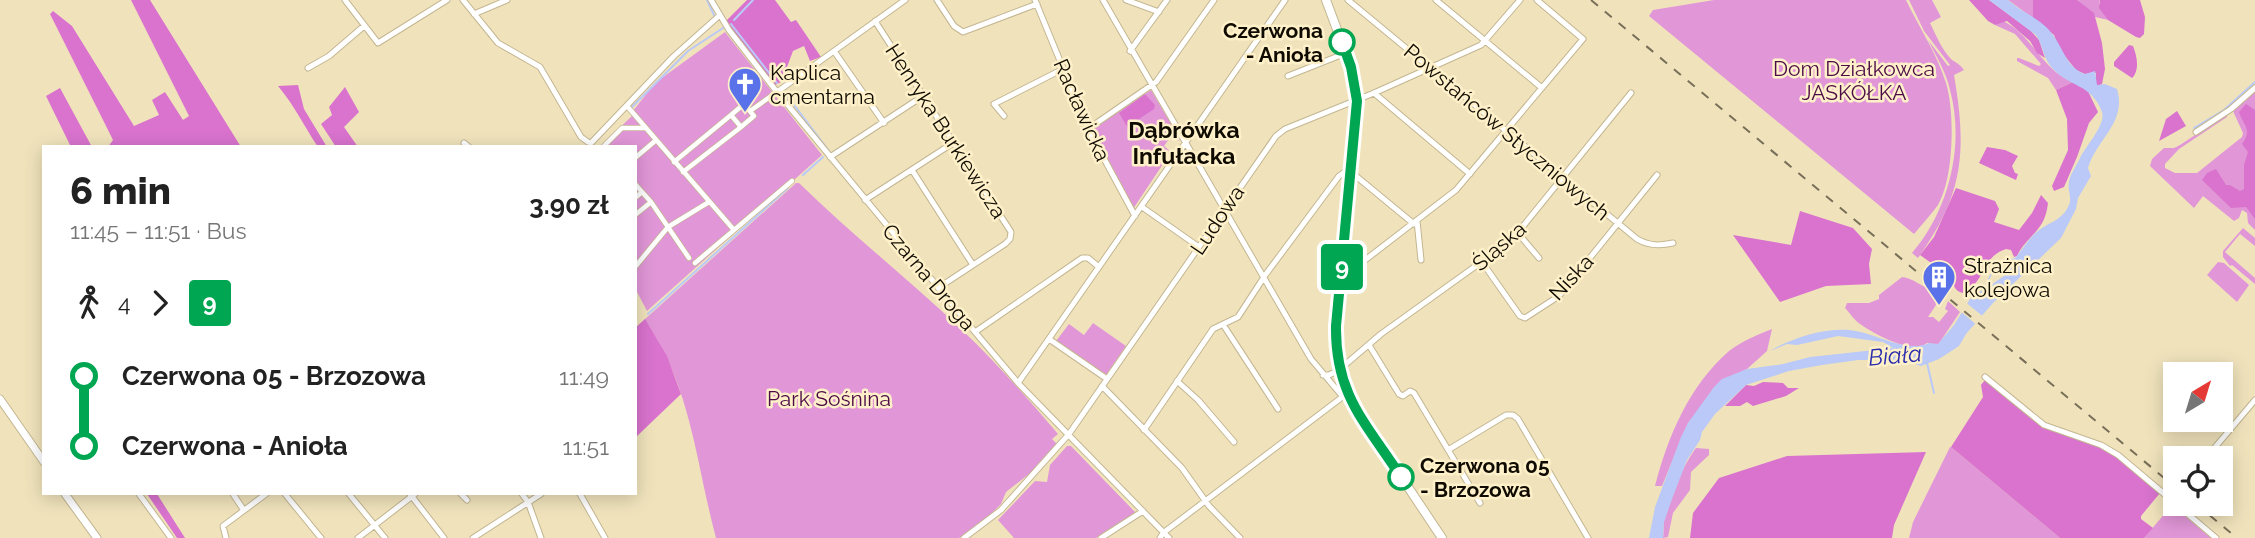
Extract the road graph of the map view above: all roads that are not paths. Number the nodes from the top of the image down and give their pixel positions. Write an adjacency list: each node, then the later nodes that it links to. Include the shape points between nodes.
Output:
1 (345, 0): 23 (street)
2 (447, 0): 23 (street, via 382,43)
3 (463, 0): 20 (street)
4 (508, 0): 20 (street)
5 (711, 0): 21 (street, Czarna Droga)
6 (905, 0): 22 (street)
7 (937, 0): 18 (street, via 963,32)
8 (1103, 0): 25 (street)
9 (1126, 0): 19 (street)
10 (1167, 0): 19 (street)
11 (1214, 0): 32 (street)
12 (1286, 0): 52 (street)
13 (1326, 0): 27 (main road)
14 (1348, 0): 30 (street, Powstańców Styczniowych)
15 (1436, 0): 24 (street)
16 (1520, 0): 24 (street, Ludowa)
17 (1536, 0): 33 (street, via 1583,39)
18 (1036, 2): 29 (street, Racławicka)
19 (1159, 12): 25 (street)
20 (474, 14): 53 (street, via 498,43 540,67)
21 (720, 15): 35 (street, Czarna Droga); 40 (street)
22 (875, 21): 26 (street); 38 (street, Henryka Burkiewicza)
23 (364, 26): 28 (street)
24 (1486, 41): 30 (street, Ludowa); 33 (street)
25 (1131, 50): 32 (street)
26 (834, 51): 35 (street); 44 (street)
27 (1346, 53): 31 (street); 39 (main road)
28 (308, 68)
29 (1063, 69): 43 (street, via 993,104); 47 (street, Racławicka)
30 (1431, 69): 36 (street, Ludowa); 48 (street, Powstańców Styczniowych)
31 (1288, 76)
32 (1153, 85): 47 (street); 52 (street)
33 (1542, 88): 48 (street)
34 (2255, 88): 49 (street)
35 (777, 92): 41 (street); 56 (street, Czarna Droga)
36 (1374, 93): 39 (street, Ludowa); 61 (street)
37 (1631, 93): 63 (street, Śląska)
38 (923, 96): 44 (street); 51 (street, Henryka Burkiewicza)
39 (1357, 101): 60 (main road); 72 (street, Ludowa, via 1281,132)
40 (626, 106): 46 (street); 53 (street)
41 (750, 111): 42 (street, via 744,104); 45 (street, via 754,116)
42 (731, 116): 45 (street); 57 (street)
43 (1004, 116)
44 (884, 123): 56 (street)
45 (741, 127): 59 (street)
46 (645, 128): 50 (street); 54 (street, via 622,128)
47 (1088, 129): 74 (street, Racławicka)
48 (1506, 131): 61 (street); 63 (street, Powstańców Styczniowych)
49 (2196, 132)
50 (655, 141): 55 (street); 57 (street)
51 (953, 143): 58 (street); 89 (street, Henryka Burkiewicza, via 1011,232 1005,244)
52 (1186, 143): 71 (street); 72 (street)
53 (588, 145)
54 (605, 145)
55 (637, 156)
56 (830, 157): 68 (street, Czarna Droga)
57 (674, 162): 59 (street)
58 (912, 170): 68 (street); 89 (street)
59 (683, 172): 70 (street)
60 (1350, 172): 75 (street); 91 (main road); 92 (street, via 1339,176 1328,189)
61 (1470, 174): 75 (street)
62 (1657, 175): 76 (street, Niska)
63 (1562, 178): 76 (street, Powstańców Styczniowych); 79 (street, Śląska)
64 (792, 181): 78 (street)
65 (637, 186): 66 (street)
66 (642, 192): 67 (street); 69 (street)
67 (637, 196)
68 (865, 200): 93 (street, Czarna Droga)
69 (650, 202): 73 (street); 77 (street)
70 (709, 202): 77 (street); 78 (street)
71 (1142, 206): 74 (street); 81 (street)
72 (1224, 209): 81 (street, Ludowa); 92 (street)
73 (637, 213)
74 (1135, 216): 90 (street)
75 (1415, 223): 82 (street); 85 (street); 91 (street)
76 (1618, 223): 80 (street, Powstańców Styczniowych, via 1644,244); 86 (street, Niska, via 1559,296 1525,318)
77 (668, 227): 83 (street); 88 (street)
78 (734, 230): 87 (street)
79 (1517, 232): 84 (street); 86 (street, Śląska)
80 (1673, 243)
81 (1199, 247): 101 (street, Ludowa)
82 (1417, 248)
83 (690, 258)
84 (1539, 258)
85 (1421, 260)
86 (1482, 262): 97 (street, Śląska)
87 (695, 263)
88 (637, 265)
89 (973, 265): 93 (street, Henryka Burkiewicza)
90 (1099, 267): 95 (street, via 1082,258); 96 (street)
91 (1341, 275): 98 (main road, via 1336,326)
92 (1264, 278): 94 (street, via 1238,317); 99 (street)
93 (938, 288): 95 (street, Czarna Droga)
94 (1224, 326): 102 (street, via 1213,329); 108 (street)
95 (975, 332): 103 (street, Czarna Droga)
96 (1049, 339): 101 (street); 103 (street)
97 (1369, 345): 98 (street, Śląska); 113 (street, via 1399,394 1414,393)
98 (1339, 370): 99 (street); 105 (main road)
99 (1323, 375): 105 (street)
100 (1985, 377): 115 (street, via 2044,425 2101,445)
101 (1107, 379): 104 (street, Ludowa)
102 (1177, 381): 109 (street); 111 (street)
103 (1018, 383): 110 (street, Czarna Droga)
104 (1102, 386): 109 (street); 110 (street, Ludowa)
105 (1345, 395): 130 (street); 150 (main road)
106 (0, 399): 114 (street)
107 (2255, 401): 112 (street)
108 (1278, 408)
109 (1144, 429): 130 (street, via 1182,468)
110 (1069, 434): 133 (street, Czarna Droga); 147 (street, Ludowa, via 1001,510)
111 (1234, 442)
112 (2216, 446)
113 (1448, 450): 131 (street); 151 (street, via 1513,415)
114 (42, 459)
115 (2163, 493)
116 (66, 495): 137 (street)
117 (140, 495): 138 (street)
118 (234, 495): 132 (street)
119 (264, 495): 132 (street)
120 (286, 495): 140 (street)
121 (350, 495): 135 (street)
122 (411, 495): 135 (street)
123 (413, 495): 143 (street)
124 (462, 495): 128 (street)
125 (523, 495): 129 (street)
126 (539, 495): 129 (street)
127 (581, 495): 146 (street)
128 (467, 500)
129 (528, 502): 144 (street); 145 (street)
130 (1206, 502): 136 (street); 149 (street)
131 (1480, 503)
132 (243, 509): 139 (street, via 223,526)
133 (1143, 512): 136 (street, Czarna Droga); 148 (street)
134 (2190, 516): 152 (street)
135 (375, 527): 141 (street); 142 (street)
136 (1164, 536)
137 (97, 538)
138 (171, 538)
139 (226, 538)
140 (321, 538)
141 (358, 538)
142 (385, 538)
143 (444, 538)
144 (473, 538)
145 (541, 538)
146 (605, 538)
147 (964, 538)
148 (1101, 538)
149 (1240, 538)
150 (1442, 538)
151 (1588, 538)
152 (2217, 538)

